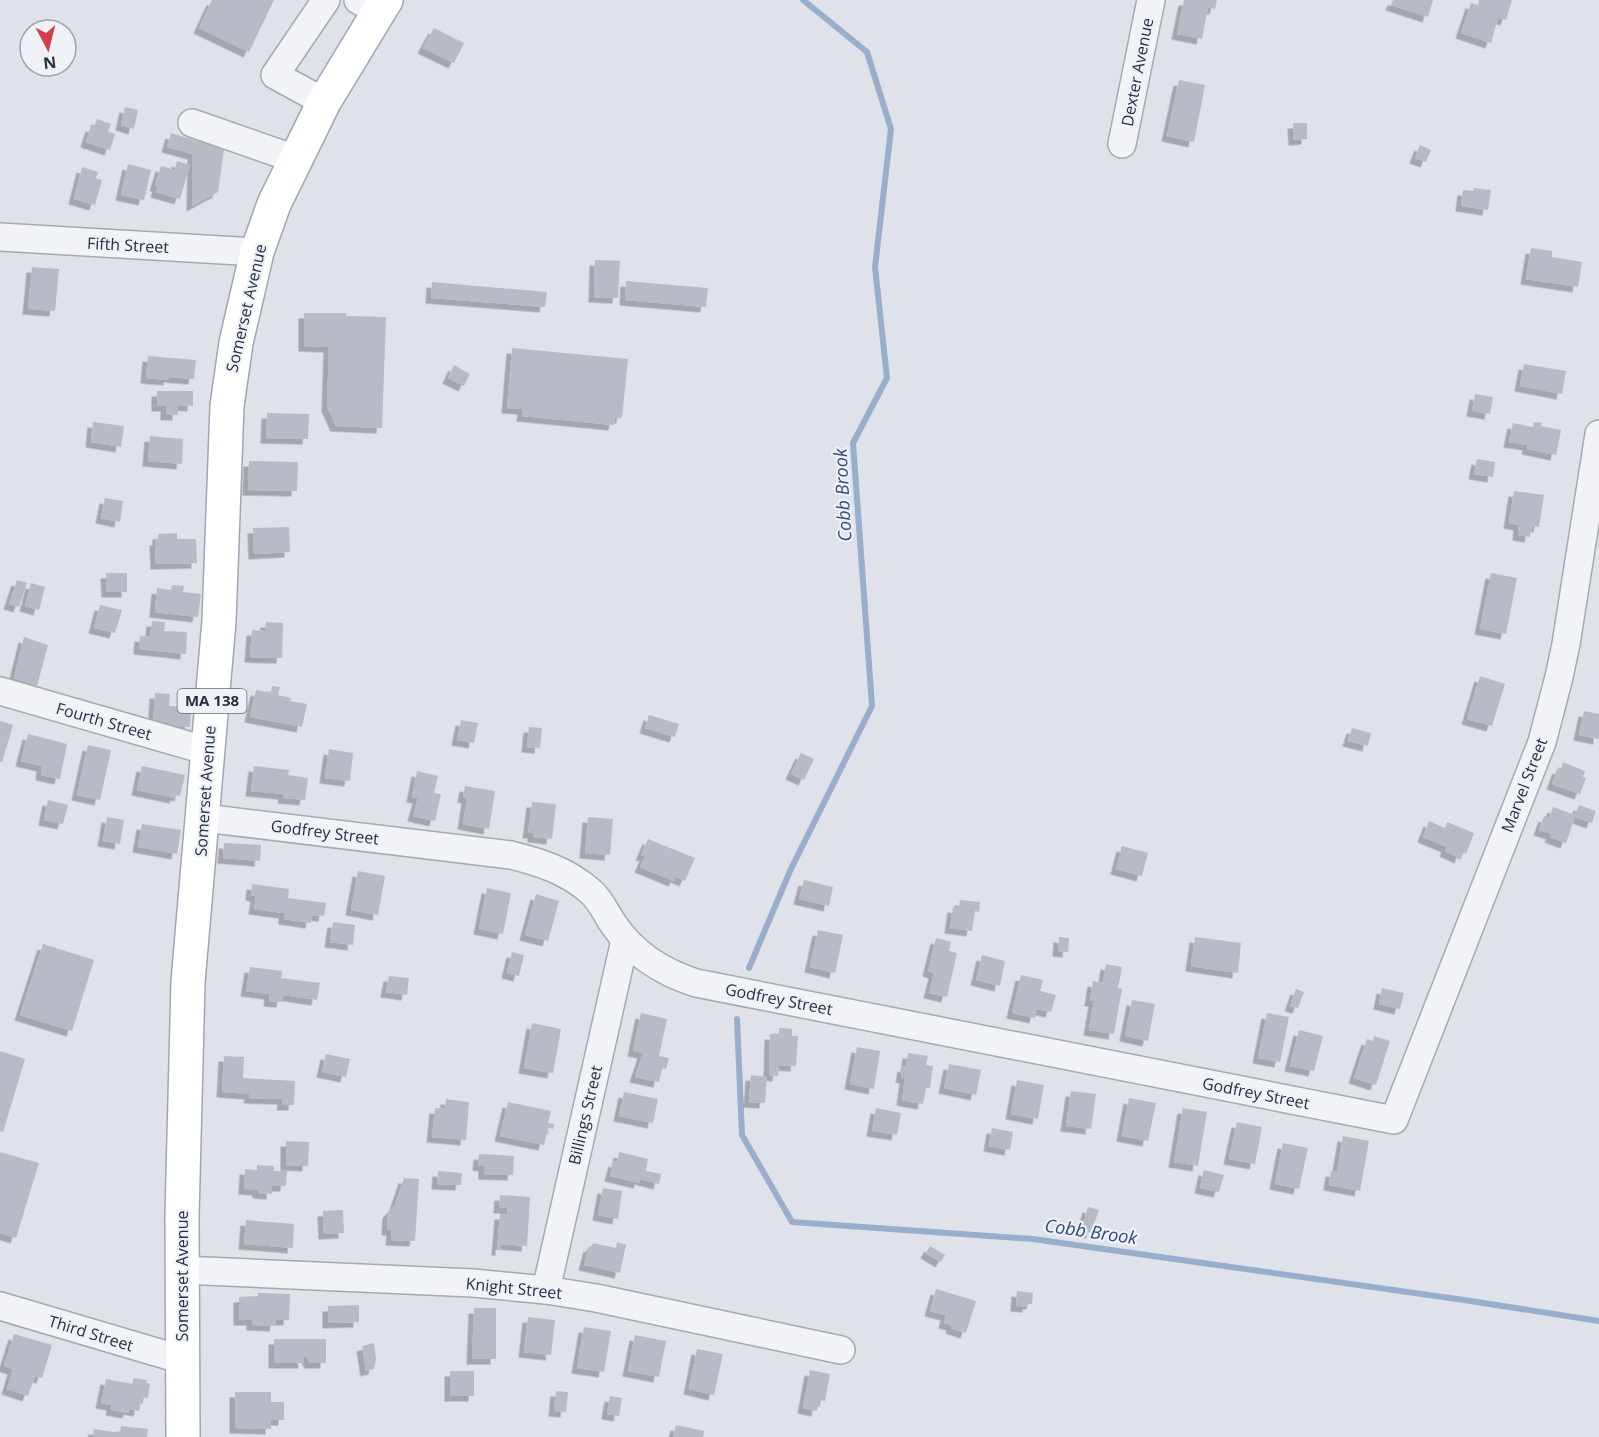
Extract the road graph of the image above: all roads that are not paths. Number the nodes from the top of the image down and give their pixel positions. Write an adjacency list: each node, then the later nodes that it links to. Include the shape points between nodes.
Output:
1 (326, 0): 4 (street, via 275,75)
2 (1151, 0): 6 (street, Dexter Avenue)
3 (374, 4): 4 (main road, Somerset Avenue / MA 138)
4 (324, 102): 7 (main road, Somerset Avenue / MA 138)
5 (192, 123): 7 (street)
6 (1122, 144)
7 (295, 159): 9 (main road, Somerset Avenue / MA 138)
8 (0, 237): 9 (street, Fifth Street)
9 (257, 252): 12 (main road, Somerset Avenue / MA 138, via 236,343 227,406 219,621)
10 (1599, 434): 15 (street, Marvel Street, via 1566,644 1542,742)
11 (0, 691): 12 (street, Fourth Street)
12 (208, 752): 13 (main road, Somerset Avenue / MA 138)
13 (204, 818): 14 (street, Godfrey Street, via 542,862 592,893); 16 (main road, Somerset Avenue / MA 138, via 188,993)
14 (625, 940): 15 (street, Godfrey Street, via 671,975 696,983); 17 (street, Billings Street)
15 (1394, 1120)
16 (182, 1270): 17 (street, Knight Street); 20 (main road, Somerset Avenue / MA 138)
17 (546, 1290): 19 (street, Knight Street)
18 (0, 1306): 20 (street, Third Street)
19 (841, 1350)
20 (183, 1360): 21 (main road, Somerset Avenue / MA 138)
21 (183, 1437)

